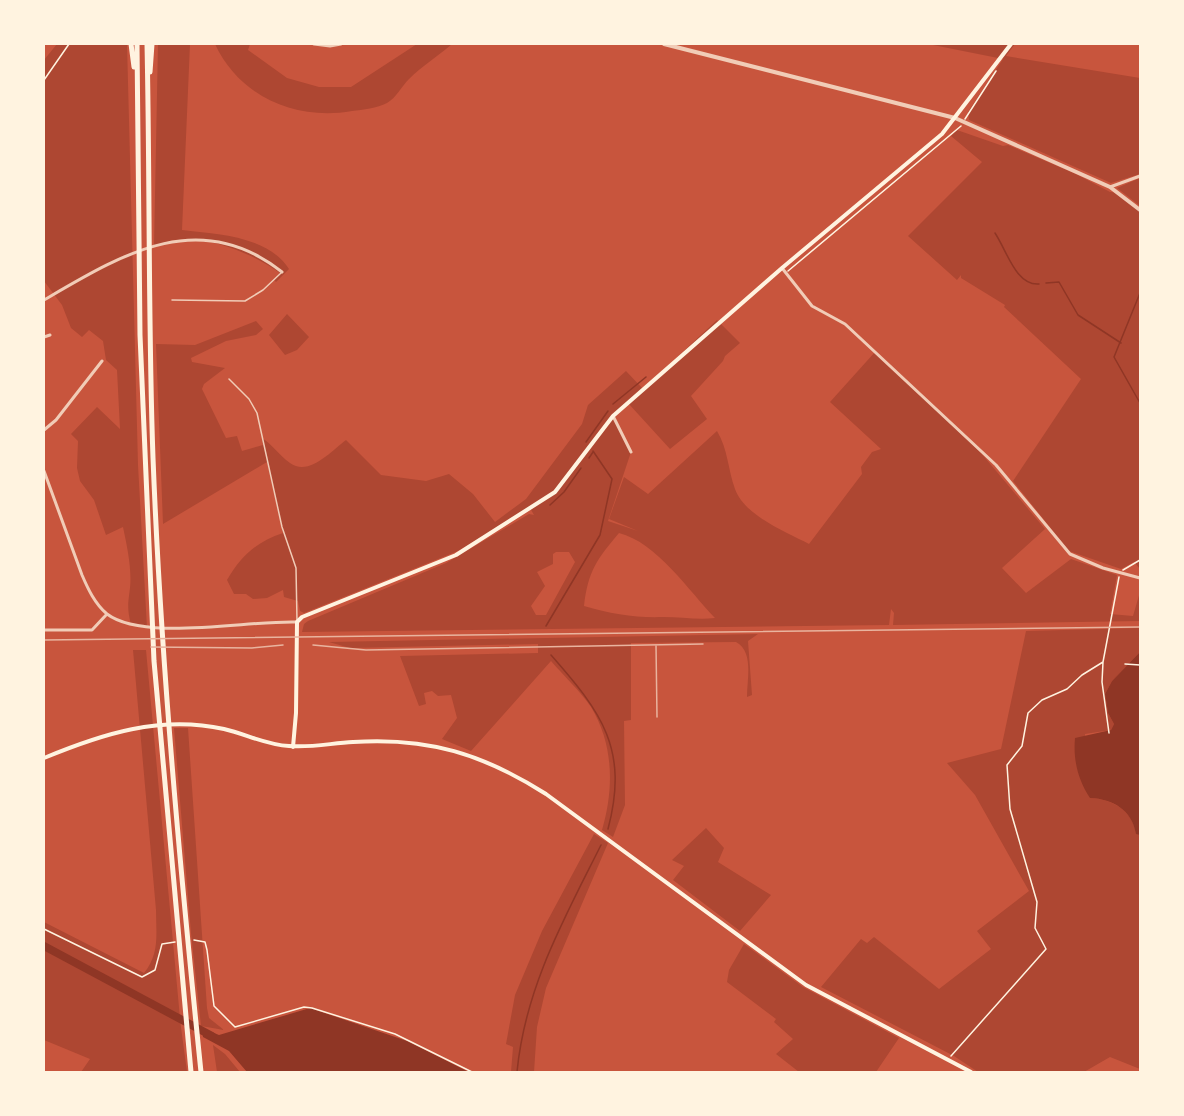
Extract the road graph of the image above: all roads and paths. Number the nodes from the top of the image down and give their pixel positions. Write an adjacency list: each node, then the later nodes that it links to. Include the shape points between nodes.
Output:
1 (69, 44): 11 (path)
2 (131, 44): 12 (highway)
3 (137, 44): 12 (highway)
4 (147, 44): 13 (highway)
5 (152, 44): 13 (highway)
6 (314, 44): 7 (street)
7 (341, 44)
8 (664, 44): 14 (street)
9 (1011, 44): 14 (main road)
10 (998, 68): 15 (path)
11 (44, 80)
12 (137, 80): 48 (highway, via 139,277 154,661)
13 (148, 82): 49 (highway, via 153,451 161,615)
14 (955, 118): 15 (street); 19 (main road, via 926,149)
15 (963, 122): 17 (street); 21 (path)
16 (1140, 176): 17 (street)
17 (1110, 188): 18 (street)
18 (1140, 210)
19 (782, 268): 21 (street); 28 (main road)
20 (282, 272): 22 (street, via 255,254 215,242 165,242 126,255); 23 (lane, via 245,301)
21 (786, 273): 33 (street, via 812,306 845,324 996,465 1070,554)
22 (44, 300)
23 (172, 300)
24 (50, 335): 25 (street)
25 (44, 337)
26 (102, 361): 29 (street)
27 (229, 379): 36 (lane, via 257,413 282,527 296,568)
28 (613, 416): 30 (street); 36 (main road, via 562,486 547,499 456,555)
29 (44, 430)
30 (631, 452)
31 (44, 471): 35 (street, via 85,581)
32 (1140, 560): 33 (path)
33 (1120, 573): 34 (street); 38 (path)
34 (1140, 578)
35 (106, 614): 36 (street, via 147,628); 37 (street, via 92,630)
36 (297, 622): 42 (main road)
37 (44, 630)
38 (1103, 662): 41 (path); 47 (path, via 1028,713 1022,746 1007,765 1012,820 1037,902 1035,928 1046,949)
39 (1125, 664): 40 (path)
40 (1140, 665)
41 (1108, 733)
42 (293, 747): 43 (main road, via 226,729 169,724 110,732); 47 (main road, via 353,742 420,744 465,752 502,767 546,794 807,985)
43 (44, 758)
44 (44, 929): 46 (path, via 142,977 155,970 162,944)
45 (192, 940): 50 (path, via 205,942 214,1006 235,1027 312,1008 394,1034)
46 (172, 942)
47 (949, 1059): 51 (main road)
48 (190, 1072)
49 (201, 1072)
50 (472, 1072)
51 (971, 1072)

